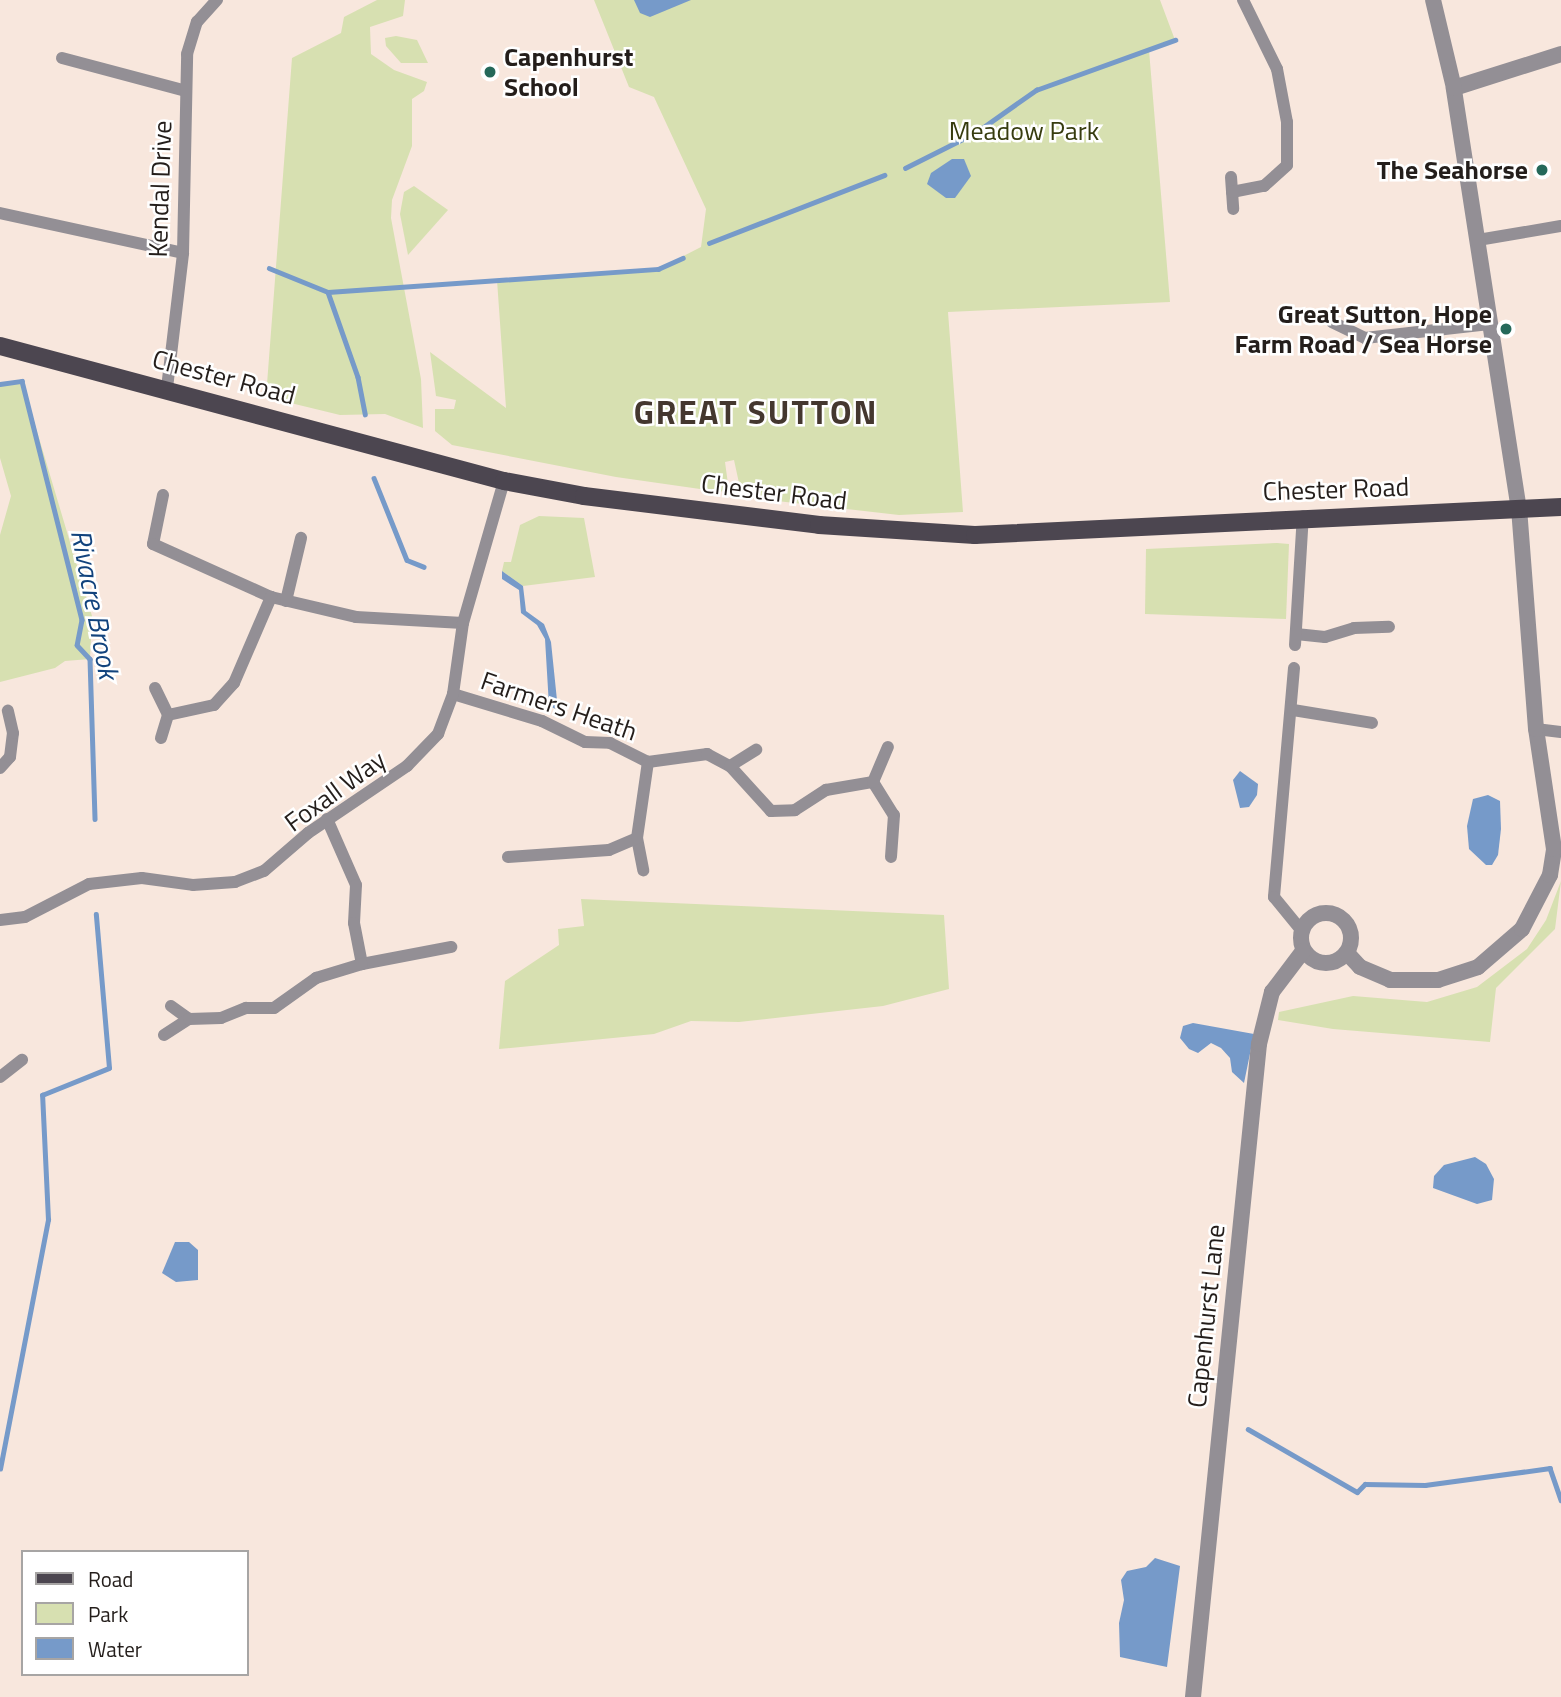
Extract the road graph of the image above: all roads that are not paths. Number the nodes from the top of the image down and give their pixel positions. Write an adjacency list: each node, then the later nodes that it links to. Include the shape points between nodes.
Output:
1 (217, 0): 7 (street, Kendal Drive, via 197,22 187,54)
2 (1243, 0): 9 (street, via 1278,69 1287,122 1287,165 1264,186)
3 (1433, 0): 6 (street)
4 (1561, 54): 6 (street)
5 (62, 58): 7 (street)
6 (1454, 88): 13 (street)
7 (186, 91): 14 (street, Kendal Drive)
8 (1231, 177): 9 (street)
9 (1232, 192): 10 (street)
10 (1233, 209)
11 (0, 213): 14 (street)
12 (1561, 226): 13 (street)
13 (1478, 240): 16 (street)
14 (183, 253): 18 (street, Kendal Drive)
15 (1332, 322): 16 (street, via 1365,338)
16 (1489, 324): 22 (street)
17 (0, 346): 18 (main road, Chester Road)
18 (167, 388): 19 (main road, Chester Road)
19 (504, 481): 23 (main road, Chester Road, via 584,496 898,532 975,535); 27 (street, Foxall Way)
20 (163, 495): 25 (street, via 153,544)
21 (1561, 507): 22 (main road, Chester Road)
22 (1519, 510): 23 (main road, Chester Road); 36 (street)
23 (1303, 516): 28 (street, via 1295,640 1354,628)
24 (301, 538): 26 (street)
25 (271, 597): 26 (street); 34 (street, via 234,683 214,705)
26 (286, 601): 27 (street, via 356,617)
27 (463, 623): 31 (street, Foxall Way)
28 (1389, 627)
29 (1294, 668): 32 (street)
30 (155, 688): 34 (street)
31 (453, 694): 41 (street, Farmers Heath, via 542,721 585,741 610,743); 45 (street, Foxall Way, via 438,734 407,766)
32 (1293, 710): 35 (street); 53 (street, via 1274,897)
33 (8, 711): 43 (street, via 13,733 10,757)
34 (168, 715): 38 (street)
35 (1372, 723)
36 (1536, 729): 37 (street); 56 (street, via 1554,849 1550,875 1522,929 1478,967 1438,980 1390,980 1360,967)
37 (1561, 732)
38 (161, 738)
39 (888, 747): 44 (street)
40 (756, 750): 42 (street)
41 (648, 762): 42 (street, Farmers Heath, via 707,754); 46 (street)
42 (730, 766): 44 (street, Farmers Heath, via 771,811 795,810 826,790)
43 (0, 768)
44 (873, 782): 49 (street, via 894,814)
45 (327, 819): 52 (street, Foxall Way, via 275,864 235,882 193,885 142,878 89,884 25,917); 57 (street, via 356,885 355,923)
46 (637, 838): 47 (street, via 609,850); 50 (street)
47 (548, 856): 48 (street); 51 (street)
48 (508, 857)
49 (891, 857)
50 (643, 870)
51 (550, 871)
52 (0, 920)
53 (1301, 930): 55 (street); 56 (street, via 1317,914 1336,915 1351,936)
54 (451, 947): 57 (street)
55 (1303, 951): 56 (street, via 1324,964); 63 (street, Capenhurst Lane, via 1272,992 1259,1044)
56 (1347, 953)
57 (362, 964): 59 (street, via 316,978 274,1008 246,1008 221,1018)
58 (171, 1006): 59 (street)
59 (189, 1019): 60 (street)
60 (164, 1035)
61 (22, 1060): 62 (street)
62 (0, 1077)
63 (1193, 1697)

